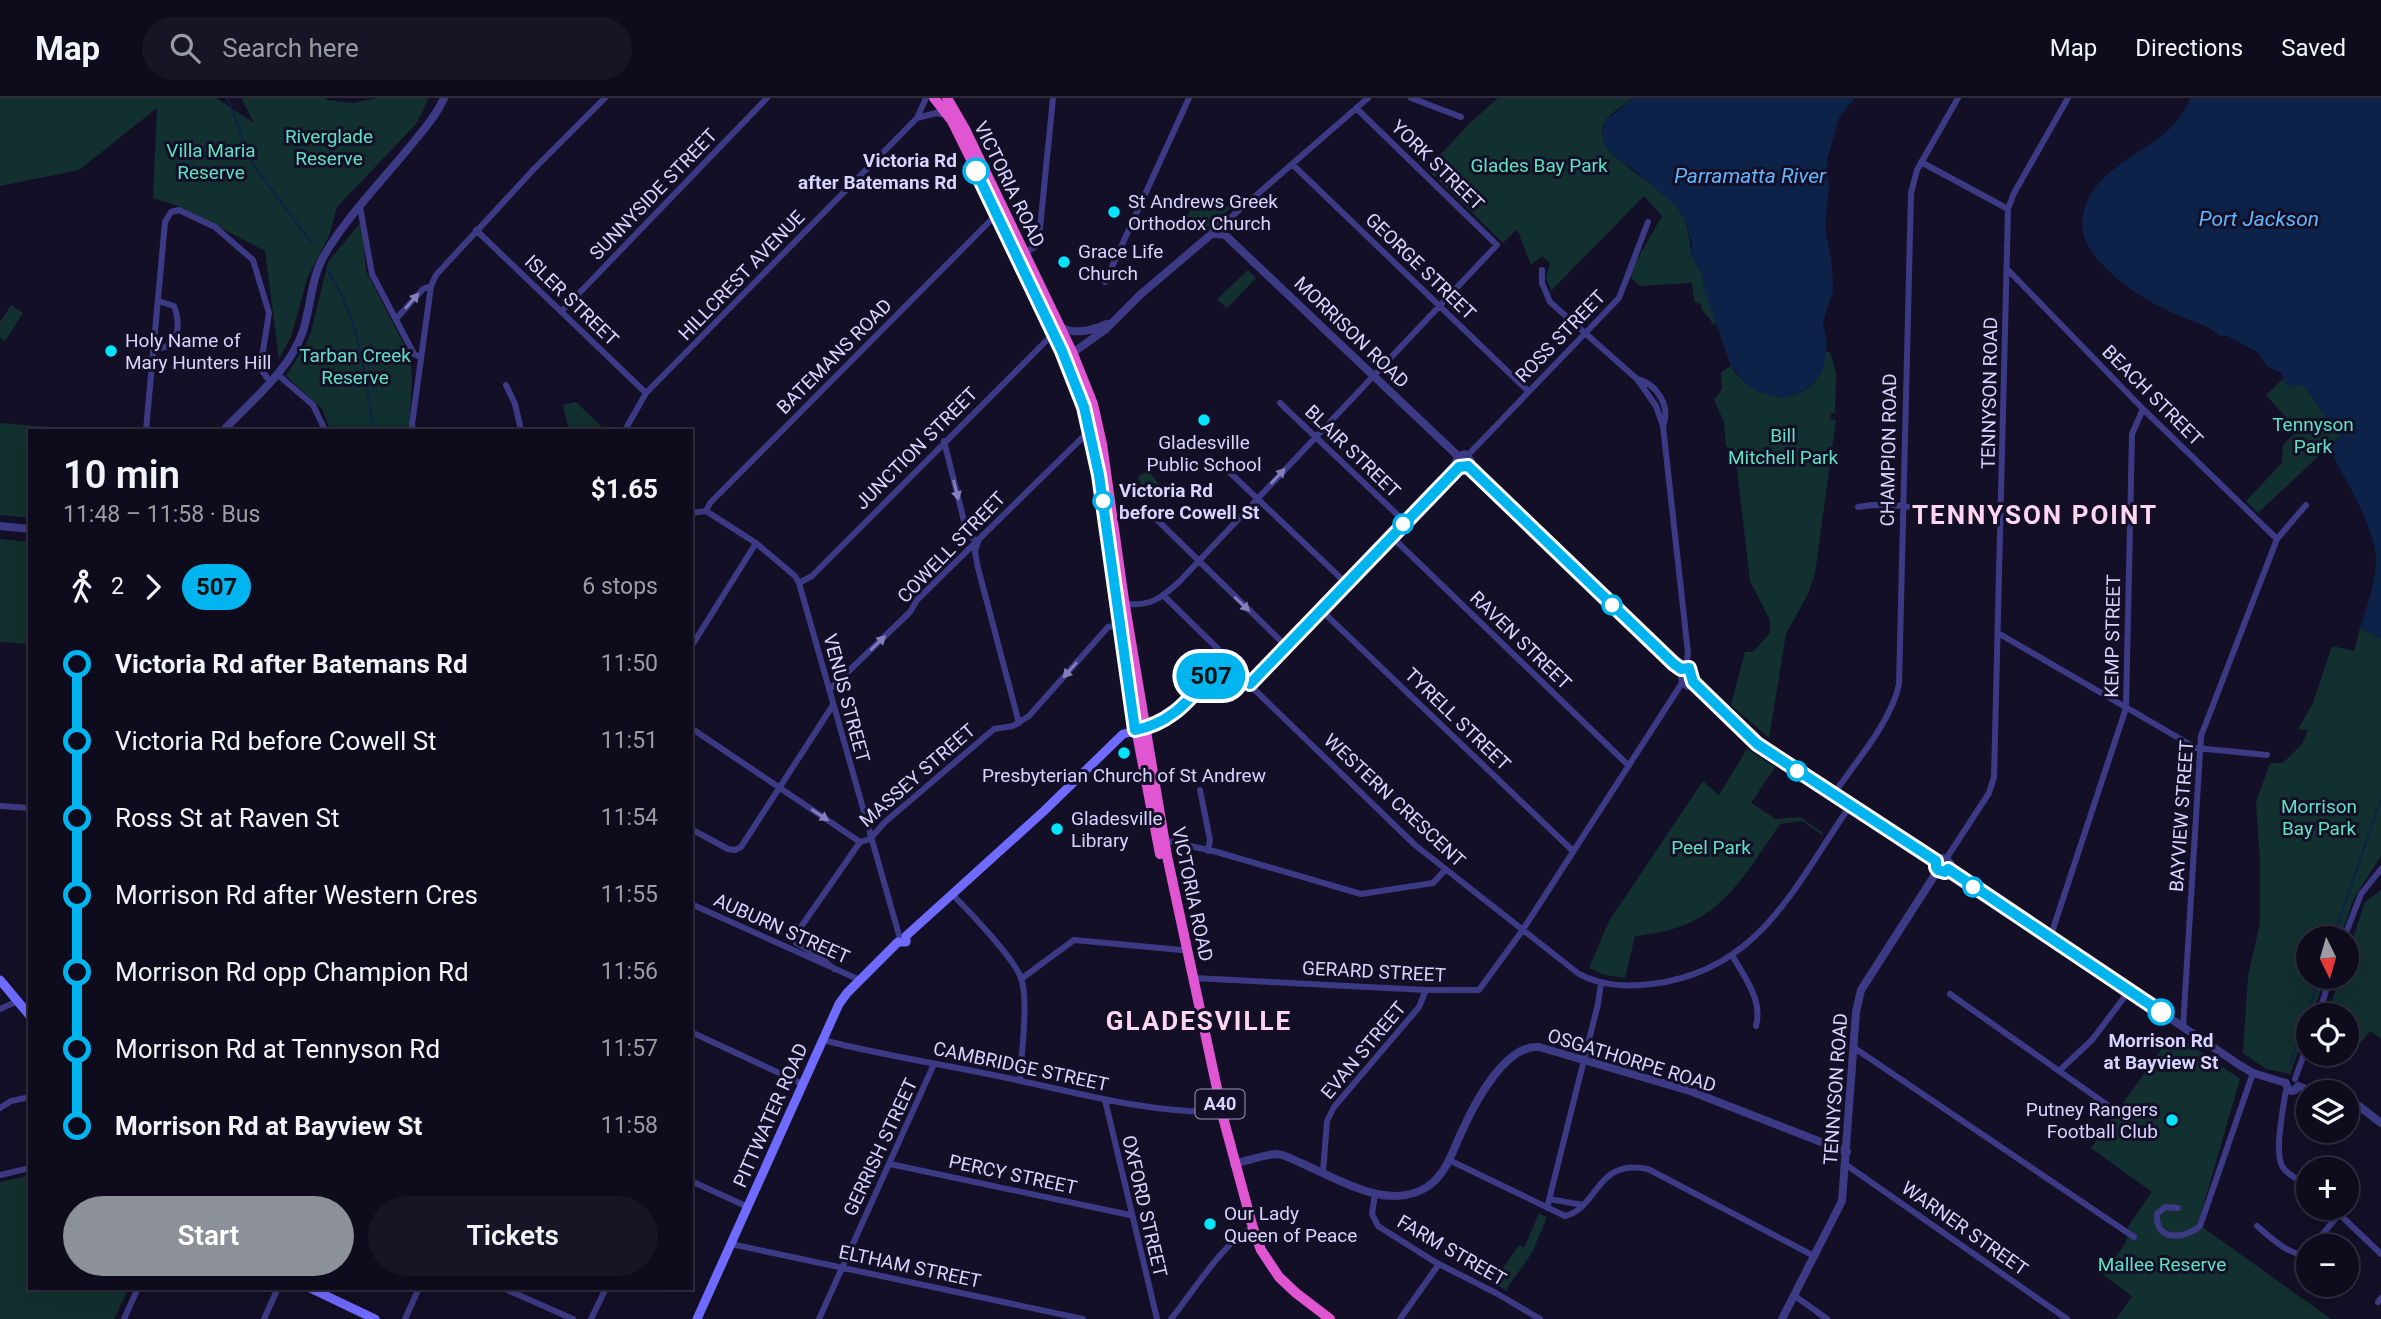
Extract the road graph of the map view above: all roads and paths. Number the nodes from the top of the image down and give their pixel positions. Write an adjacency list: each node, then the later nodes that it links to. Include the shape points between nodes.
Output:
1 (444, 98): 19 (street, via 431,122)
2 (605, 98): 23 (street)
3 (767, 98): 32 (street, SUNNYSIDE STREET)
4 (926, 98): 16 (street)
5 (934, 98): 14 (highway, VICTORIA ROAD / A40)
6 (947, 98): 25 (highway, VICTORIA ROAD / A40)
7 (1053, 98): 25 (street, via 1039,238 1035,247)
8 (1189, 98): 28 (street)
9 (1367, 98): 13 (street)
10 (1410, 98): 15 (street)
11 (1958, 98): 17 (street, CHAMPION ROAD)
12 (2068, 98): 20 (street, TENNYSON ROAD)
13 (1356, 108): 18 (street); 31 (street, YORK STREET, via 1497,245)
14 (948, 115): 16 (street); 21 (highway, VICTORIA ROAD / A40)
15 (1461, 117)
16 (917, 118): 45 (street, HILLCREST AVENUE)
17 (1921, 162): 20 (street); 62 (street, CHAMPION ROAD, via 1911,193)
18 (1292, 164): 24 (street); 31 (street, GEORGE STREET)
19 (360, 207): 33 (street, via 370,269); 40 (street, via 324,255 302,334)
20 (2008, 209): 27 (street, TENNYSON ROAD)
21 (998, 214): 35 (highway, VICTORIA ROAD / A40); 65 (street, BATEMANS ROAD)
22 (1648, 222): 36 (street, ROSS STREET, via 1619,298)
23 (476, 230): 29 (street); 32 (street, ISLER STREET)
24 (1220, 230): 34 (street); 41 (street, MORRISON ROAD)
25 (1024, 253): 35 (highway, VICTORIA ROAD / A40)
26 (1542, 270): 36 (street, via 1550,302)
27 (2008, 270): 47 (street, BEACH STREET); 64 (street, TENNYSON ROAD)
28 (1105, 282)
29 (431, 286): 33 (street, one-way to 29); 39 (street)
30 (158, 302): 37 (street); 37 (street, via 174,306 177,328 172,345); 42 (street, via 165,222 171,212 179,210 215,227 253,260 269,313 261,363)
31 (1439, 306): 41 (street); 44 (street, GEORGE STREET)
32 (562, 311): 45 (street, ISLER STREET)
33 (396, 319): 39 (street)
34 (1111, 322): 35 (street, via 1071,332); 38 (street)
35 (1056, 328): 38 (highway, VICTORIA ROAD / A40); 56 (street, JUNCTION STREET)
36 (1585, 333): 44 (street, ROSS STREET); 86 (street, via 1637,379 1656,406 1663,426 1688,653)
37 (153, 351): 48 (street)
38 (1068, 353): 54 (highway, VICTORIA ROAD / A40, via 1093,404)
39 (420, 357): 51 (street)
40 (277, 374): 42 (street); 50 (street, via 313,405)
41 (1374, 374): 55 (street); 57 (street, MORRISON ROAD)
42 (270, 382): 49 (street)
43 (506, 385): 52 (street)
44 (1528, 391): 57 (street, ROSS STREET)
45 (646, 394): 53 (street, HILLCREST AVENUE)
46 (1280, 403): 55 (street, BLAIR STREET)
47 (2143, 409): 72 (street, BEACH STREET); 92 (street, KEMP STREET, via 2133,434)
48 (146, 429)
49 (224, 429)
50 (325, 429)
51 (413, 429)
52 (521, 429)
53 (626, 429)
54 (1095, 432): 73 (street, COWELL STREET, via 1080,440); 79 (highway, VICTORIA ROAD / A40); 81 (highway, VICTORIA ROAD / A40)
55 (1317, 436): 60 (street, one-way to 55); 68 (street, BLAIR STREET)
56 (944, 441): 73 (street, one-way to 73, via 966,529); 76 (street, JUNCTION STREET, via 812,576)
57 (1463, 455): 59 (street, via 1456,462); 59 (street, via 1471,461)
58 (1222, 465): 60 (street)
59 (1463, 466): 68 (street); 86 (street)
60 (1257, 498): 75 (street); 77 (street)
61 (2306, 505): 72 (street, BAYVIEW STREET)
62 (1903, 507): 63 (street); 64 (street); 101 (street, CHAMPION ROAD, via 1897,695)
63 (1858, 508)
64 (2002, 509): 82 (street, TENNYSON ROAD)
65 (706, 511): 67 (street); 74 (street, VENUS STREET)
66 (1148, 511): 75 (street)
67 (693, 513)
68 (1405, 522): 71 (street)
69 (0, 526): 70 (street)
70 (28, 529)
71 (1391, 536): 77 (street); 98 (street, RAVEN STREET)
72 (2277, 540): 96 (street, BAYVIEW STREET)
73 (978, 542): 90 (street, COWELL STREET, one-way to 73); 93 (street, via 976,558)
74 (756, 543): 76 (street, VENUS STREET); 83 (street)
75 (1199, 562): 78 (street); 84 (street, one-way to 84)
76 (799, 583): 90 (street, VENUS STREET)
77 (1346, 583): 80 (street)
78 (1164, 596): 79 (street, via 1146,604); 85 (street, WESTERN CRESCENT, via 1219,649)
79 (1125, 604): 95 (highway, VICTORIA ROAD / A40)
80 (1321, 610): 84 (street); 110 (street, TYRELL STREET)
81 (1119, 625): 93 (street, MASSEY STREET, one-way to 93, via 1108,626); 95 (highway, VICTORIA ROAD / A40)
82 (1998, 633): 92 (street); 111 (street, TENNYSON ROAD, via 1994,783)
83 (693, 644)
84 (1286, 646): 89 (street)
85 (1225, 661): 89 (street, WESTERN CRESCENT); 95 (main road, PITTWATER ROAD, via 1174,713 1160,724)
86 (1683, 668): 87 (street, via 1690,670); 88 (street)
87 (1693, 682): 88 (street); 101 (street, via 1757,744)
88 (1682, 683): 98 (street)
89 (1250, 684): 115 (street, WESTERN CRESCENT)
90 (829, 690): 91 (street, VENUS STREET)
91 (833, 705): 99 (street); 106 (street, VENUS STREET)
92 (2126, 708): 96 (street); 121 (street, KEMP STREET)
93 (1019, 723): 106 (street, MASSEY STREET, via 994,729)
94 (693, 729): 99 (street)
95 (1140, 729): 107 (highway, VICTORIA ROAD / A40); 116 (main road, PITTWATER ROAD, via 1123,734); 122 (highway, VICTORIA ROAD / A40)
96 (2200, 749): 97 (street); 137 (street, BAYVIEW STREET)
97 (2267, 755)
98 (1629, 766): 110 (street)
99 (781, 788): 105 (street, via 738,849); 108 (street, one-way to 108)
100 (1200, 790): 109 (street)
101 (1833, 795): 103 (street)
102 (0, 806): 104 (street)
103 (1850, 806): 112 (street); 123 (street, via 1775,917)
104 (28, 808)
105 (693, 830)
106 (870, 839): 108 (street, MASSEY STREET); 120 (street, VENUS STREET)
107 (1164, 840): 109 (street); 125 (highway, VICTORIA ROAD / A40)
108 (860, 842): 124 (street, MASSEY STREET, via 796,934 796,943)
109 (1208, 851): 115 (street, via 1362,894 1433,883)
110 (1573, 851): 119 (street)
111 (1946, 859): 112 (street); 113 (street)
112 (1937, 866): 113 (street, via 1945,872); 140 (street, TENNYSON ROAD, via 1861,990)
113 (1948, 869): 121 (street)
114 (2381, 869): 118 (street, via 2361,894)
115 (1445, 870): 119 (street, WESTERN CRESCENT)
116 (952, 894): 120 (main road, PITTWATER ROAD); 126 (street)
117 (693, 905): 124 (street, AUBURN STREET)
118 (2349, 926)
119 (1522, 930): 129 (street, WESTERN CRESCENT, via 1579,974); 130 (street, GERARD STREET, via 1479,990)
120 (901, 937): 128 (main road, PITTWATER ROAD)
121 (2050, 938): 131 (street)
122 (1181, 950): 126 (street, via 1074,940); 155 (highway, VICTORIA ROAD / A40)
123 (1732, 955): 129 (street, via 1673,980); 136 (street, via 1756,997)
124 (834, 969): 128 (street, AUBURN STREET)
125 (1193, 978): 130 (street, GERARD STREET); 160 (highway, VICTORIA ROAD / A40)
126 (1021, 979): 146 (street)
127 (0, 980): 133 (main road)
128 (860, 980): 139 (main road, PITTWATER ROAD, via 842,998)
129 (1601, 983): 141 (street)
130 (1426, 990): 163 (street, EVAN STREET, via 1419,1007 1334,1107 1327,1121)
131 (2129, 991): 137 (street); 144 (street, via 2092,1040)
132 (1950, 994): 144 (street)
133 (18, 1001): 134 (street); 135 (main road)
134 (0, 1009)
135 (28, 1014)
136 (1756, 1026)
137 (2183, 1027): 145 (street)
138 (693, 1033): 147 (street)
139 (823, 1040): 142 (street, CAMBRIDGE STREET); 147 (main road, PITTWATER ROAD)
140 (1853, 1047): 157 (street, TENNYSON ROAD); 179 (street)
141 (1583, 1061): 157 (street, OSGATHORPE ROAD, via 1690,1091); 158 (street, OSGATHORPE ROAD, via 1539,1047 1517,1052 1473,1109); 168 (street)
142 (934, 1064): 146 (street, CAMBRIDGE STREET); 159 (street, GERRISH STREET)
143 (2299, 1066): 148 (street)
144 (2060, 1070): 154 (street)
145 (2253, 1073): 148 (street); 172 (street, via 2200,1226 2186,1236 2165,1233 2157,1224 2157,1214 2165,1207)
146 (1020, 1080): 151 (street, CAMBRIDGE STREET)
147 (803, 1084): 170 (main road, PITTWATER ROAD)
148 (2292, 1084): 149 (street); 165 (street, via 2285,1095 2279,1147 2281,1164)
149 (2296, 1085)
150 (28, 1097): 153 (street)
151 (1105, 1100): 155 (street, CAMBRIDGE STREET); 173 (street, OXFORD STREET)
152 (2359, 1106): 156 (street)
153 (0, 1108)
154 (2113, 1109)
155 (1215, 1112): 177 (highway, VICTORIA ROAD / A40)
156 (2381, 1123)
157 (1847, 1152): 161 (street, TENNYSON ROAD)
158 (1449, 1160): 167 (street, OSGATHORPE ROAD, via 1438,1178 1419,1191 1403,1196); 171 (street)
159 (890, 1164): 173 (street, PERCY STREET); 185 (street, GERRISH STREET)
160 (1234, 1164): 163 (street, OSGATHORPE ROAD, via 1278,1154); 177 (highway, VICTORIA ROAD / A40)
161 (1845, 1164): 183 (street, TENNYSON ROAD, via 1842,1201); 210 (street, WARNER STREET)
162 (28, 1168): 164 (street)
163 (1323, 1172): 167 (street, OSGATHORPE ROAD)
164 (0, 1175)
165 (2296, 1178)
166 (693, 1182): 170 (street)
167 (1375, 1194): 184 (street, FARM STREET, via 1372,1214 1378,1226)
168 (1549, 1199): 169 (street); 171 (street)
169 (1583, 1205): 171 (street, via 1566,1216); 183 (street, via 1611,1174 1633,1167 1648,1169)
170 (748, 1207): 180 (main road, PITTWATER ROAD)
171 (1547, 1208)
172 (2178, 1208)
173 (1130, 1215): 202 (street, OXFORD STREET)
174 (2333, 1220): 178 (street)
175 (2346, 1220): 182 (street)
176 (2257, 1226): 181 (street)
177 (1250, 1229): 203 (street, via 1229,1245); 204 (highway, VICTORIA ROAD / A40, via 1255,1253 1268,1272); 205 (highway, VICTORIA ROAD / A40, via 1279,1277)
178 (2322, 1234)
179 (2134, 1237)
180 (731, 1244): 185 (street, ELTHAM STREET); 199 (main road, PITTWATER ROAD)
181 (2296, 1253)
182 (2381, 1254)
183 (1814, 1256): 192 (street, TENNYSON ROAD)
184 (1439, 1264): 206 (street); 207 (street, FARM STREET)
185 (842, 1267): 200 (street, GERRISH STREET); 201 (street, ELTHAM STREET)
186 (137, 1290): 193 (street)
187 (277, 1290): 194 (street)
188 (314, 1290): 195 (main road)
189 (418, 1290): 196 (street)
190 (508, 1290): 197 (street)
191 (605, 1290): 198 (street)
192 (1794, 1296): 208 (street, TENNYSON ROAD); 209 (street)
193 (124, 1319)
194 (264, 1319)
195 (375, 1319)
196 (405, 1319)
197 (573, 1319)
198 (591, 1319)
199 (696, 1319)
200 (819, 1319)
201 (1083, 1319)
202 (1157, 1319)
203 (1171, 1319)
204 (1319, 1319)
205 (1330, 1319)
206 (1401, 1319)
207 (1540, 1319)
208 (1782, 1319)
209 (1826, 1319)
210 (2067, 1319)

